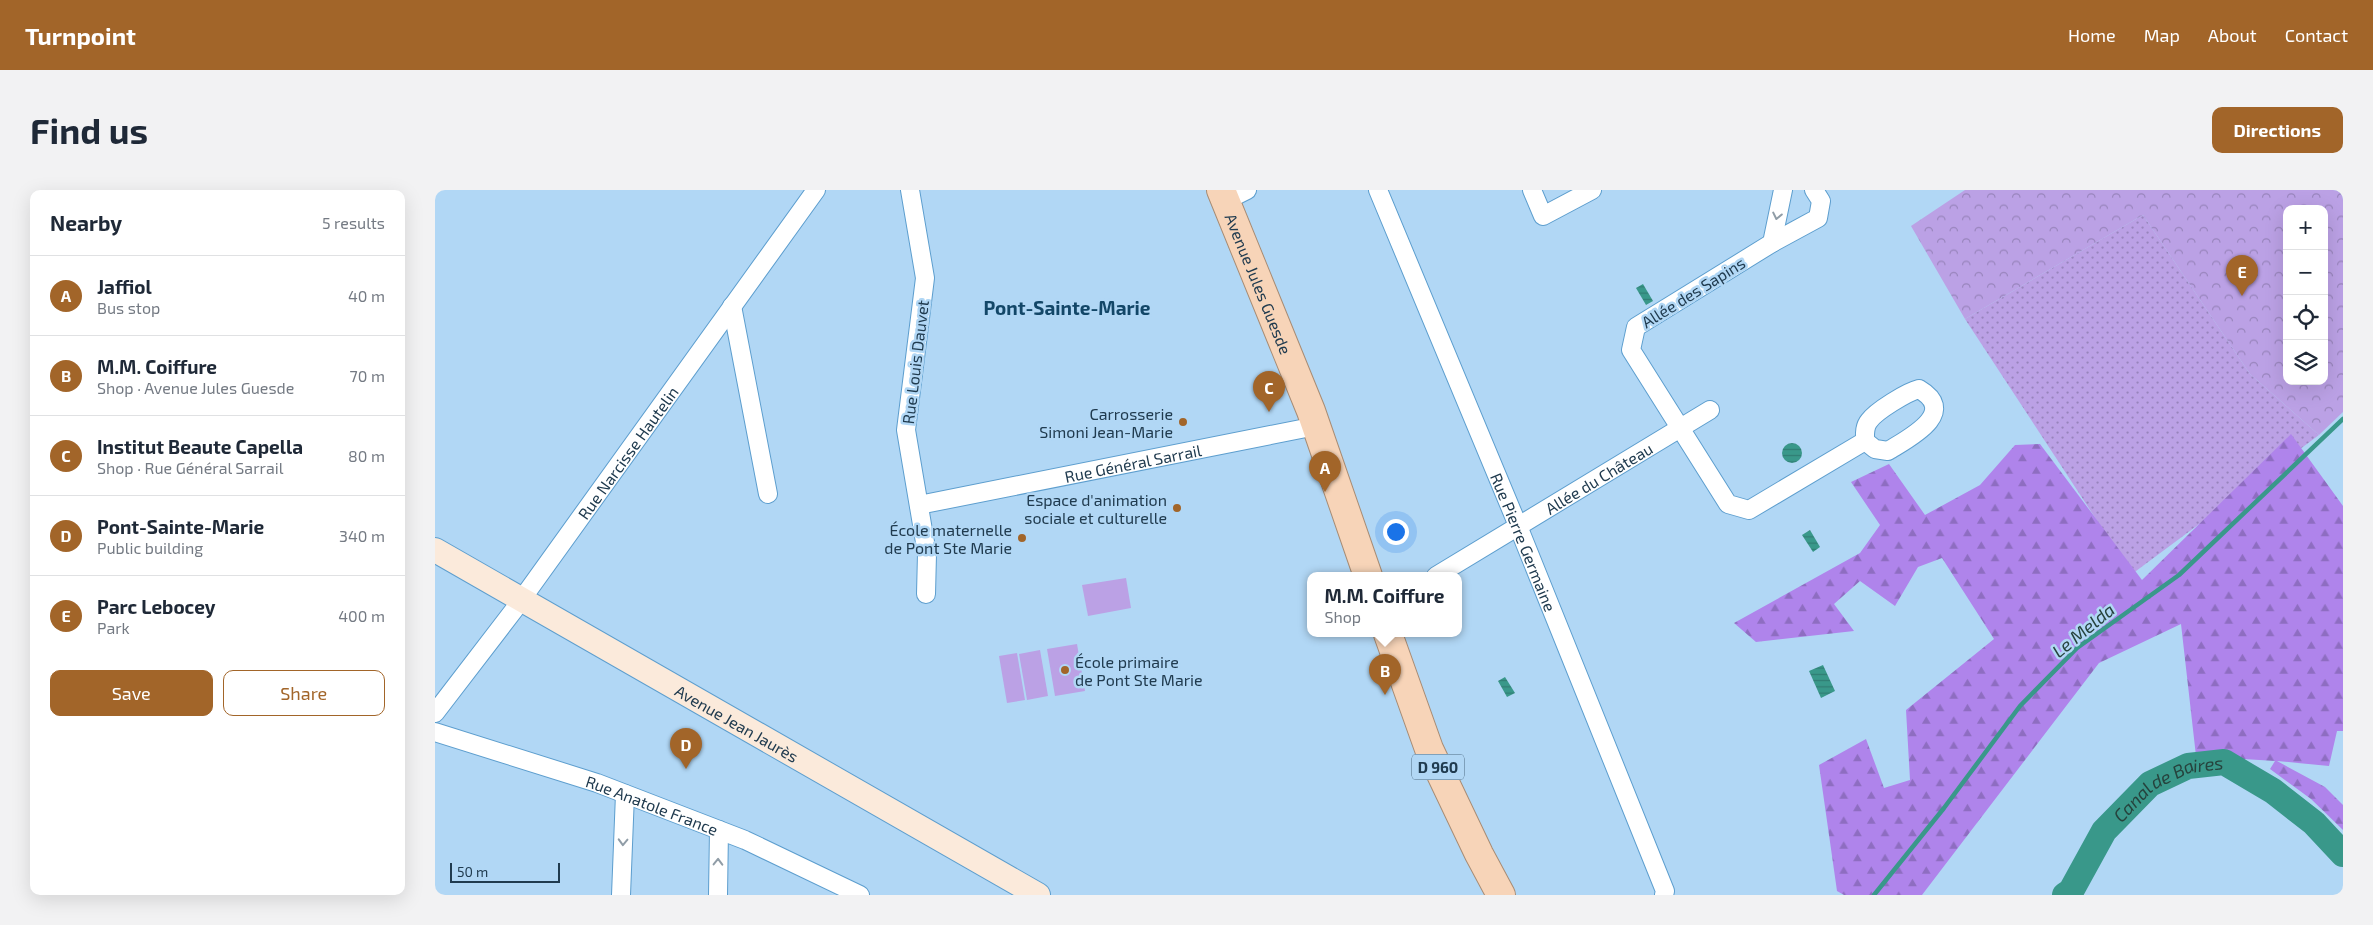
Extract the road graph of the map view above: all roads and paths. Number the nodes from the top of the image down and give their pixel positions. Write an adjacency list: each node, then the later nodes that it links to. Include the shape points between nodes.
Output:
1 (816, 190): 10 (street, Rue Narcisse Hautelin)
2 (910, 190): 16 (street, Rue Louis Dauvet, via 925,278 906,430)
3 (1379, 190): 17 (street, Rue Pierre Germaine)
4 (1532, 190): 5 (street, via 1543,216)
5 (1592, 190)
6 (1783, 190): 9 (street, one-way to 9)
7 (1814, 190): 9 (street, Allée des Sapins, via 1821,201 1818,218)
8 (1231, 194): 12 (main road, Avenue Jules Guesde)
9 (1772, 243): 13 (street, Allée des Sapins, via 1636,328 1631,350)
10 (732, 306): 15 (street); 22 (street, Rue Narcisse Hautelin)
11 (1710, 410): 13 (street, Allée du Château)
12 (1316, 426): 16 (street, Rue Général Sarrail); 19 (main road, Avenue Jules Guesde)
13 (1680, 428): 14 (street, Allée des Sapins, via 1728,504 1749,510); 17 (street, Allée du Château)
14 (1865, 441)
15 (768, 494)
16 (919, 505): 21 (street, Rue Louis Dauvet, via 927,554)
17 (1518, 526): 20 (street, Allée du Château); 33 (street, Rue Pierre Germaine)
18 (435, 550): 22 (main road, Avenue Jean Jaurès)
19 (1366, 572)
20 (1443, 572)
21 (925, 594)
22 (521, 600): 24 (street, Rue Narcisse Hautelin); 31 (main road, Avenue Jean Jaurès)
23 (1389, 637): 32 (main road, D 960, via 1429,749)
24 (435, 713)
25 (435, 732): 26 (street, Rue Anatole France)
26 (625, 794): 27 (street, Rue Anatole France); 28 (street, one-way to 28)
27 (719, 830): 29 (street, one-way to 27); 30 (street, Rue Anatole France)
28 (621, 895)
29 (718, 895)
30 (861, 895)
31 (1038, 895)
32 (1501, 895)
33 (1664, 895)

